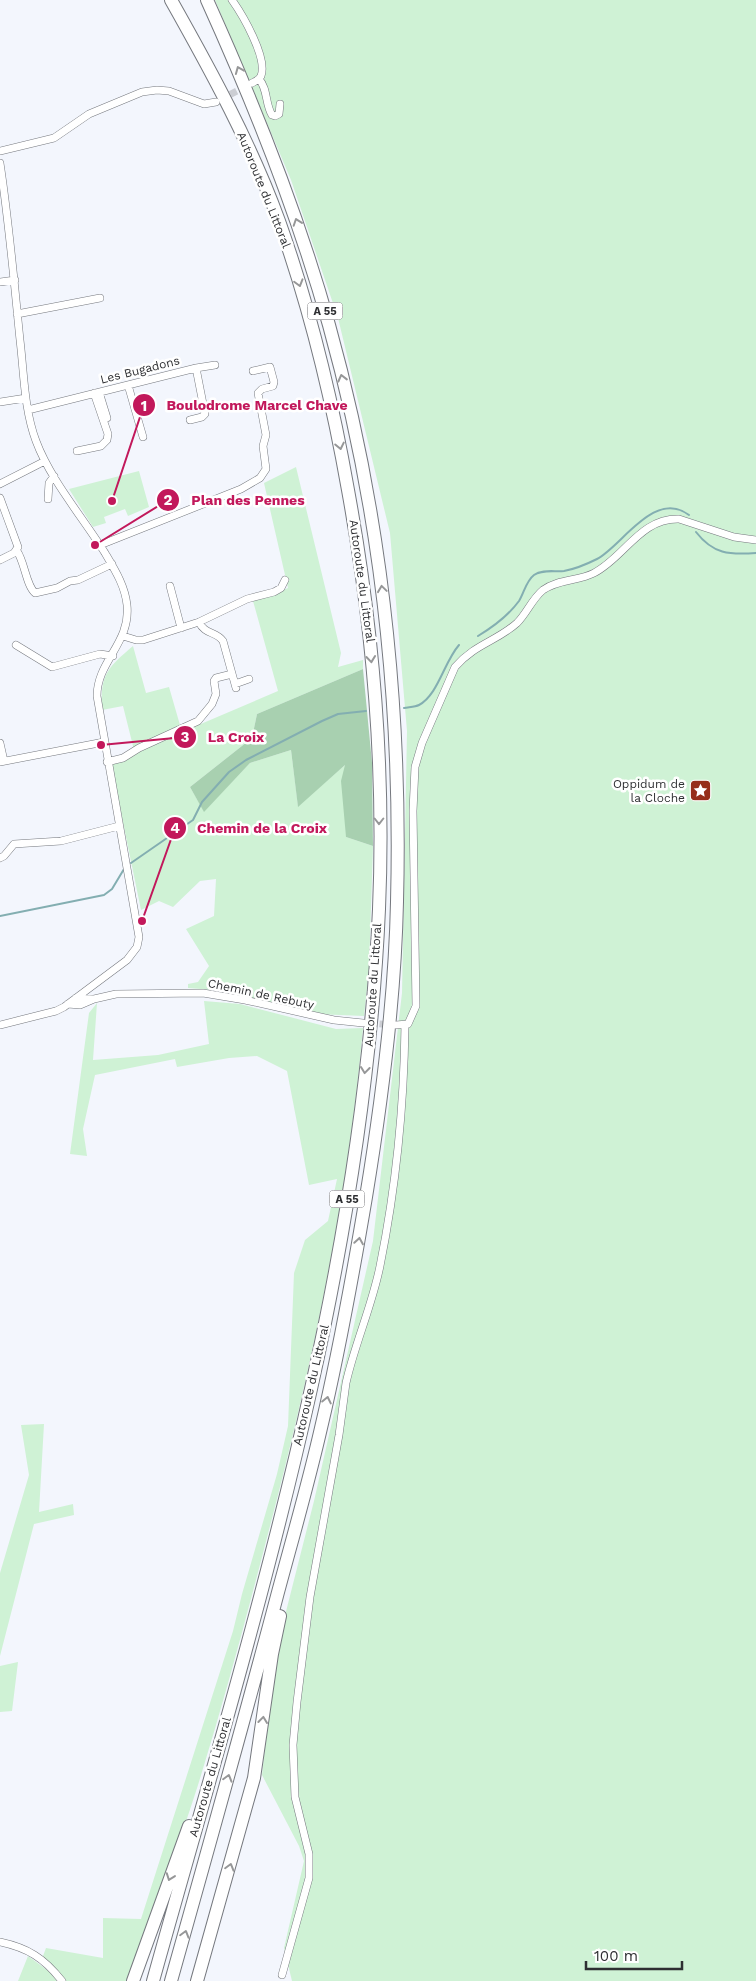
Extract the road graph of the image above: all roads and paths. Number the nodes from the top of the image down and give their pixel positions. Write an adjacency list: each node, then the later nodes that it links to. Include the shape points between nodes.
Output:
1 (171, 0): 59 (highway, Autoroute du Littoral / A 55, one-way to 59, via 212,73 263,181 281,227 311,325 332,408 357,538 377,724 379,906 371,1025 357,1143 315,1372)
2 (207, 0): 58 (highway, Autoroute du Littoral / A 55, one-way to 2, via 355,1265 389,1029 397,905 398,788 394,721 374,531 330,328 281,176)
3 (232, 0): 4 (street, via 254,39 262,68)
4 (260, 78): 5 (street); 7 (street, via 272,115 278,114)
5 (252, 83)
6 (216, 102): 8 (street, via 204,104 168,91 142,92 89,114 54,138)
7 (280, 104)
8 (0, 151)
9 (0, 167): 10 (street)
10 (15, 280): 11 (street); 13 (street)
11 (0, 282)
12 (100, 298): 13 (street)
13 (18, 314): 19 (street)
14 (215, 365): 15 (street)
15 (196, 368): 17 (street, Les Bugadons); 22 (street, Les Bugadons, via 205,414)
16 (253, 370): 32 (street, via 270,367 274,382 271,387 260,390 258,395 266,435 263,444 264,474 241,489)
17 (128, 385): 18 (street, Les Bugadons); 23 (street)
18 (97, 393): 21 (street, Les Bugadons); 24 (street); 25 (street, via 107,440 102,446)
19 (26, 398): 20 (street); 21 (street)
20 (0, 402)
21 (28, 410): 26 (street, via 34,436)
22 (190, 420)
23 (143, 437)
24 (114, 439)
25 (77, 451)
26 (45, 461): 27 (street); 28 (street)
27 (54, 476): 30 (street, via 49,483); 32 (street)
28 (0, 484)
29 (0, 498): 33 (street, via 18,545)
30 (48, 498)
31 (756, 540): 57 (street, via 734,537 679,519 659,522 634,537 600,570 542,591 509,630 476,647 463,658 449,679 415,767 416,1006)
32 (100, 546): 35 (street)
33 (17, 551): 34 (street); 35 (street, via 35,594 78,580)
34 (0, 560)
35 (112, 564): 40 (street, via 127,602)
36 (285, 580): 38 (street, via 278,590 247,599)
37 (170, 586): 39 (street)
38 (199, 622): 39 (street); 43 (street, via 204,630 222,638)
39 (181, 628): 40 (street, via 143,640)
40 (123, 636): 42 (street)
41 (16, 645): 42 (street, via 52,667 104,653)
42 (113, 656): 45 (street, via 99,678 97,690)
43 (232, 674): 44 (street, via 236,686); 48 (street, via 216,678 212,704 193,724 123,758)
44 (249, 679)
45 (104, 742): 47 (street); 48 (street)
46 (0, 743): 47 (street)
47 (2, 762)
48 (107, 762): 49 (street)
49 (119, 826): 50 (street, via 61,841 14,844); 51 (street, via 139,928 138,943 128,960)
50 (0, 858)
51 (76, 998): 52 (street, Chemin de Rebuty); 53 (street)
52 (94, 999): 53 (street, Chemin de Rebuty, via 80,1005); 54 (street, Chemin de Rebuty, via 116,994 203,993)
53 (68, 1004): 55 (street, Chemin de Rebuty, via 56,1011)
54 (363, 1023)
55 (0, 1025)
56 (396, 1025): 57 (street)
57 (405, 1025): 61 (street, via 399,1138 389,1213 373,1293 346,1383 302,1656 293,1745 293,1780 296,1806 309,1854 309,1872)
58 (321, 1429): 65 (highway, Autoroute du Littoral / A 55, one-way to 58); 66 (highway, one-way to 58, via 254,1778 272,1654)
59 (250, 1630): 63 (highway, one-way to 63, via 188,1828); 64 (highway, Autoroute du Littoral / A 55)
60 (0, 1942): 62 (street, via 26,1949)
61 (282, 1975)
62 (62, 1981)
63 (133, 1981)
64 (153, 1981)
65 (172, 1981)
66 (197, 1981)

